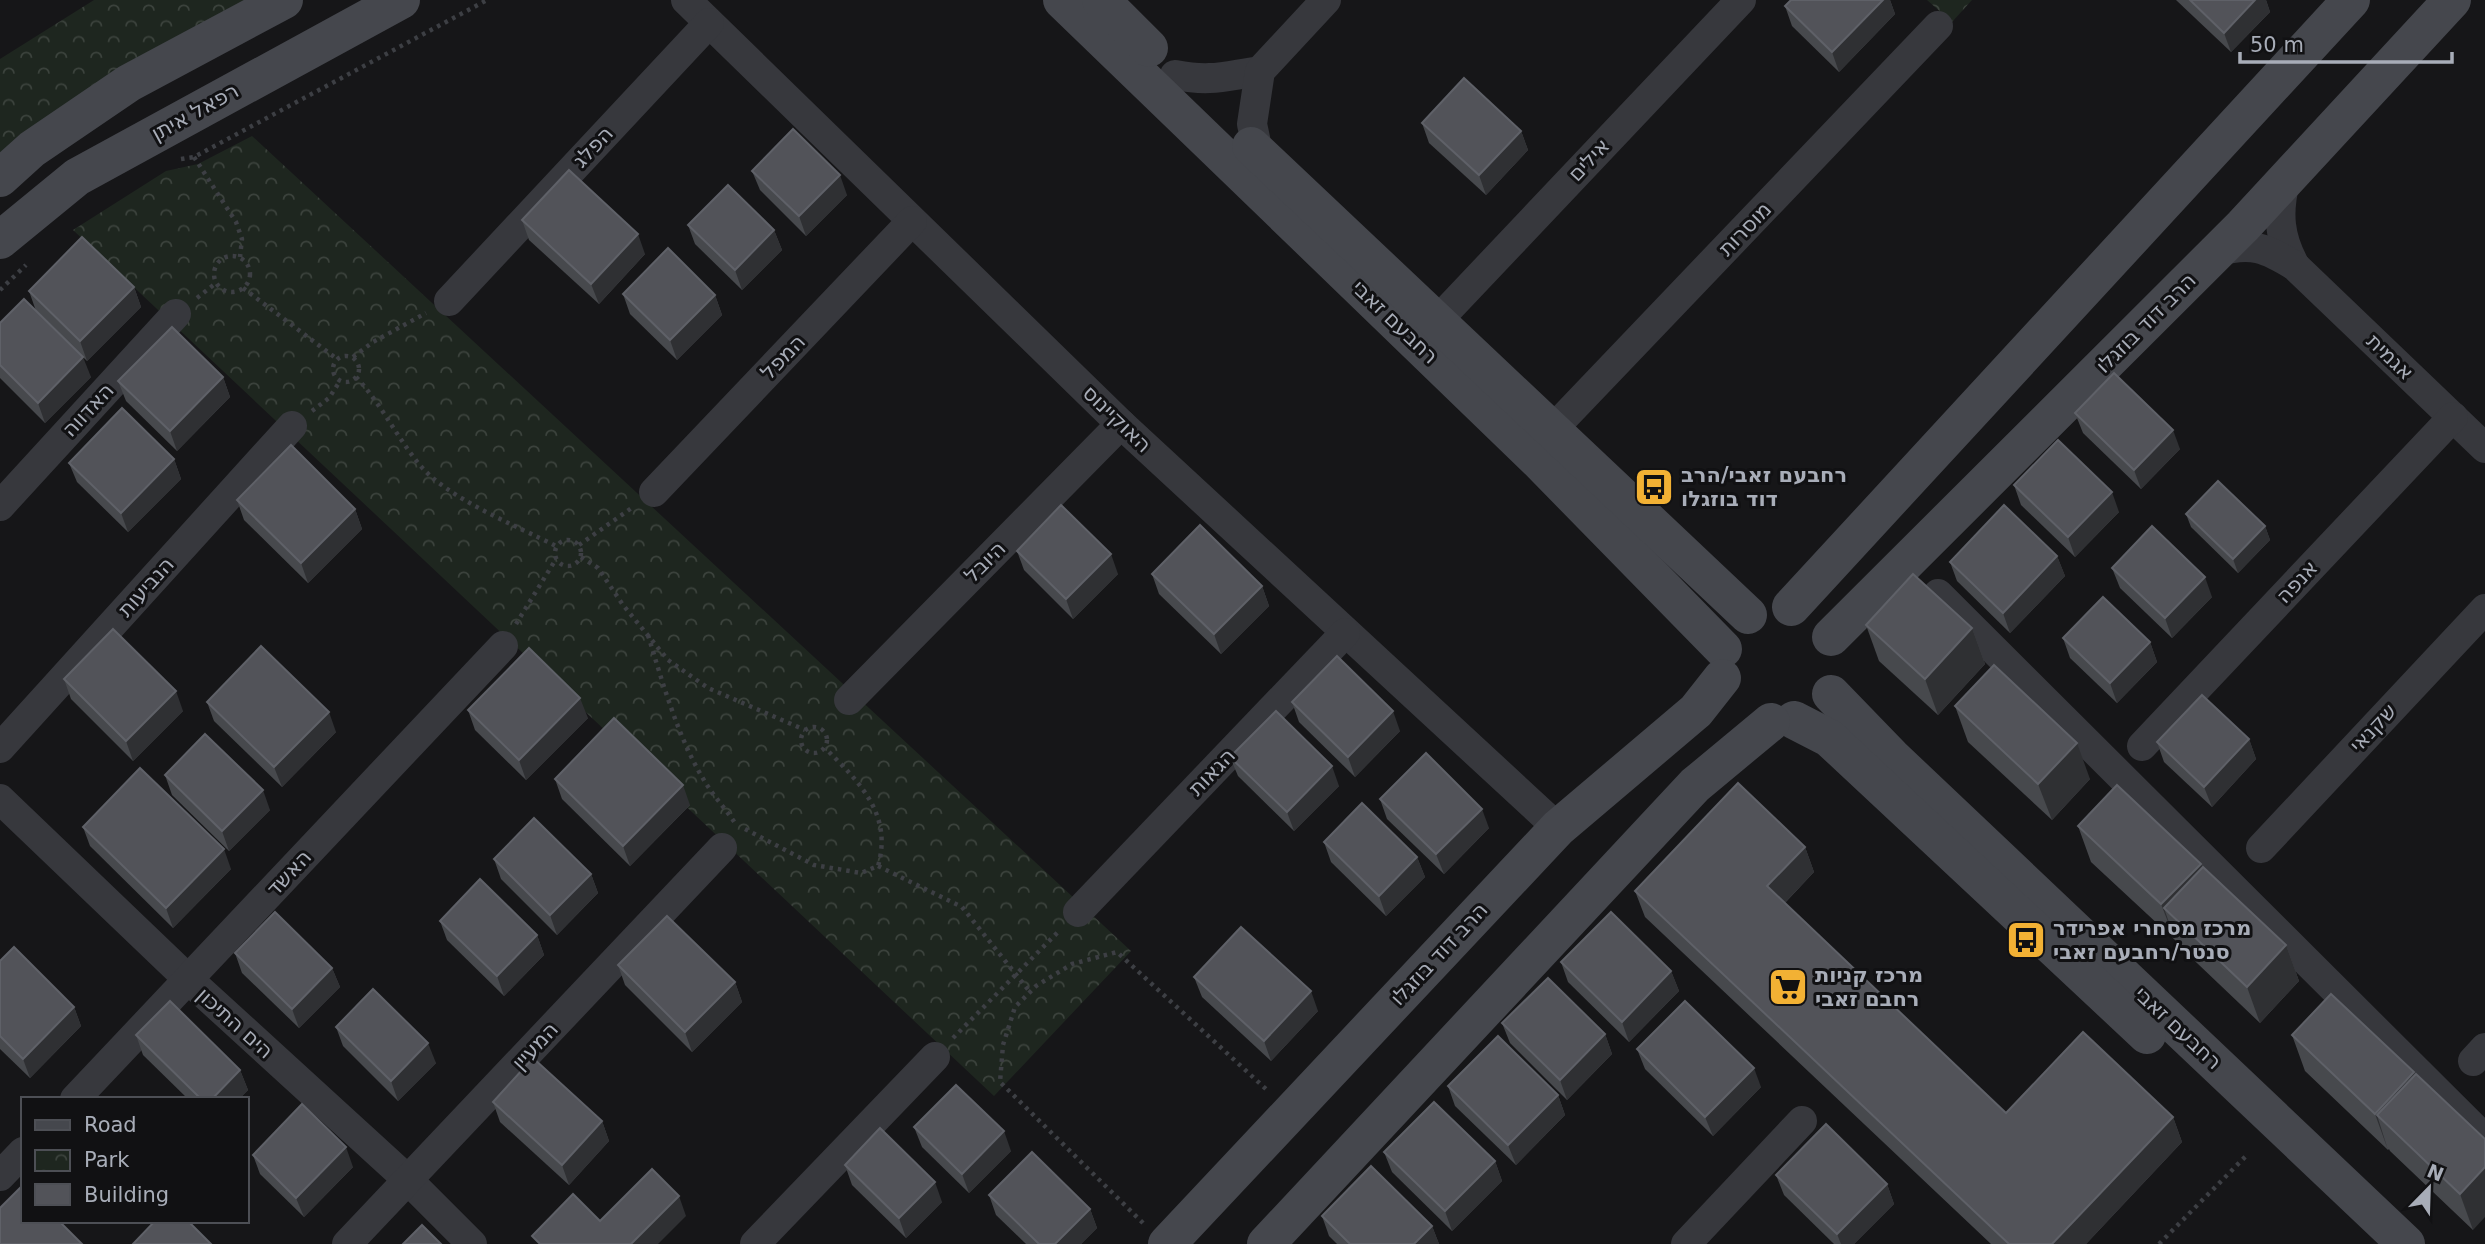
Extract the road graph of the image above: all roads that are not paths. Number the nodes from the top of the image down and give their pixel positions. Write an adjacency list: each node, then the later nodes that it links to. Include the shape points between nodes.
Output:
1 (284, 0): 15 (street, via 129,83 32,149)
2 (401, 0): 19 (street, רפאל איתן, via 77,177)
3 (686, 0): 10 (street, האוקיינוס)
4 (1062, 0): 38 (street, רחבעם זאבי, via 1538,460)
5 (1101, 0): 13 (street, רחבעם זאבי)
6 (1326, 0): 12 (street)
7 (1741, 0): 23 (street, אילים)
8 (2351, 0): 32 (street)
9 (2452, 0): 16 (street, הרב דוד בוזגלו)
10 (709, 23): 17 (street, האוקיינוס); 21 (street, הפלג)
11 (1938, 26): 27 (street, מוסרות)
12 (1260, 71): 13 (street, via 1201,80); 14 (street, via 1252,124)
13 (1175, 75): 14 (street, רחבעם זאבי)
14 (1258, 152): 23 (street, רחבעם זאבי)
15 (0, 178)
16 (2285, 181): 18 (street, הרב דוד בוזגלו); 20 (street, אגמית, via 2281,223 2285,248)
17 (912, 221): 25 (street, האוקיינוס); 29 (street, המפל)
18 (2218, 251): 20 (street, אגמית, via 2255,247); 36 (street, הרב דוד בוזגלו)
19 (14, 252)
20 (2295, 266): 24 (street, אגמית)
21 (449, 301)
22 (176, 314): 30 (street, האדווה)
23 (1438, 320): 27 (street, רחבעם זאבי)
24 (2453, 417): 28 (street, אגמית); 42 (street, אנפה)
25 (1121, 424): 35 (street, האוקיינוס); 40 (street, היובל)
26 (292, 426): 43 (street, הנביעות)
27 (1552, 431): 34 (street, רחבעם זאבי)
28 (2485, 448)
29 (654, 492)
30 (0, 506)
31 (1938, 593): 53 (street)
32 (1791, 607): 34 (street, via 1774,606); 36 (street, via 1815,618)
33 (2485, 609): 47 (street, שקנאי)
34 (1748, 615): 38 (street, via 1737,624)
35 (1345, 633): 45 (street, האוקיינוס); 48 (street, הגאות)
36 (1831, 637): 39 (street, via 1838,672)
37 (503, 646): 49 (street, האשד)
38 (1723, 664): 41 (street, via 1729,694 1739,707 1754,717); 45 (street, הרב דוד בוזגלו, via 1696,711)
39 (1831, 694): 41 (street, via 1803,718); 64 (street, רחבעם זאבי, via 1902,767)
40 (849, 700)
41 (1783, 721): 58 (street, via 1695,785); 63 (street, רחבעם זאבי, via 1829,738)
42 (2142, 746)
43 (0, 748)
44 (0, 799): 49 (street, הים התיכון)
45 (1558, 828): 57 (street, הרב דוד בוזגלו)
46 (722, 848): 56 (street, המעיין)
47 (2260, 848)
48 (1078, 912)
49 (189, 981): 51 (street, האשד); 56 (street, הים התיכון)
50 (935, 1057): 61 (street)
51 (77, 1097)
52 (1802, 1121): 62 (street)
53 (2485, 1139)
54 (21, 1154): 55 (street)
55 (0, 1176)
56 (408, 1181): 59 (street, המעיין); 60 (street, הים התיכון)
57 (1157, 1235)
58 (1277, 1240)
59 (346, 1244)
60 (472, 1244)
61 (755, 1244)
62 (1686, 1244)
63 (2370, 1244)
64 (2406, 1244)

